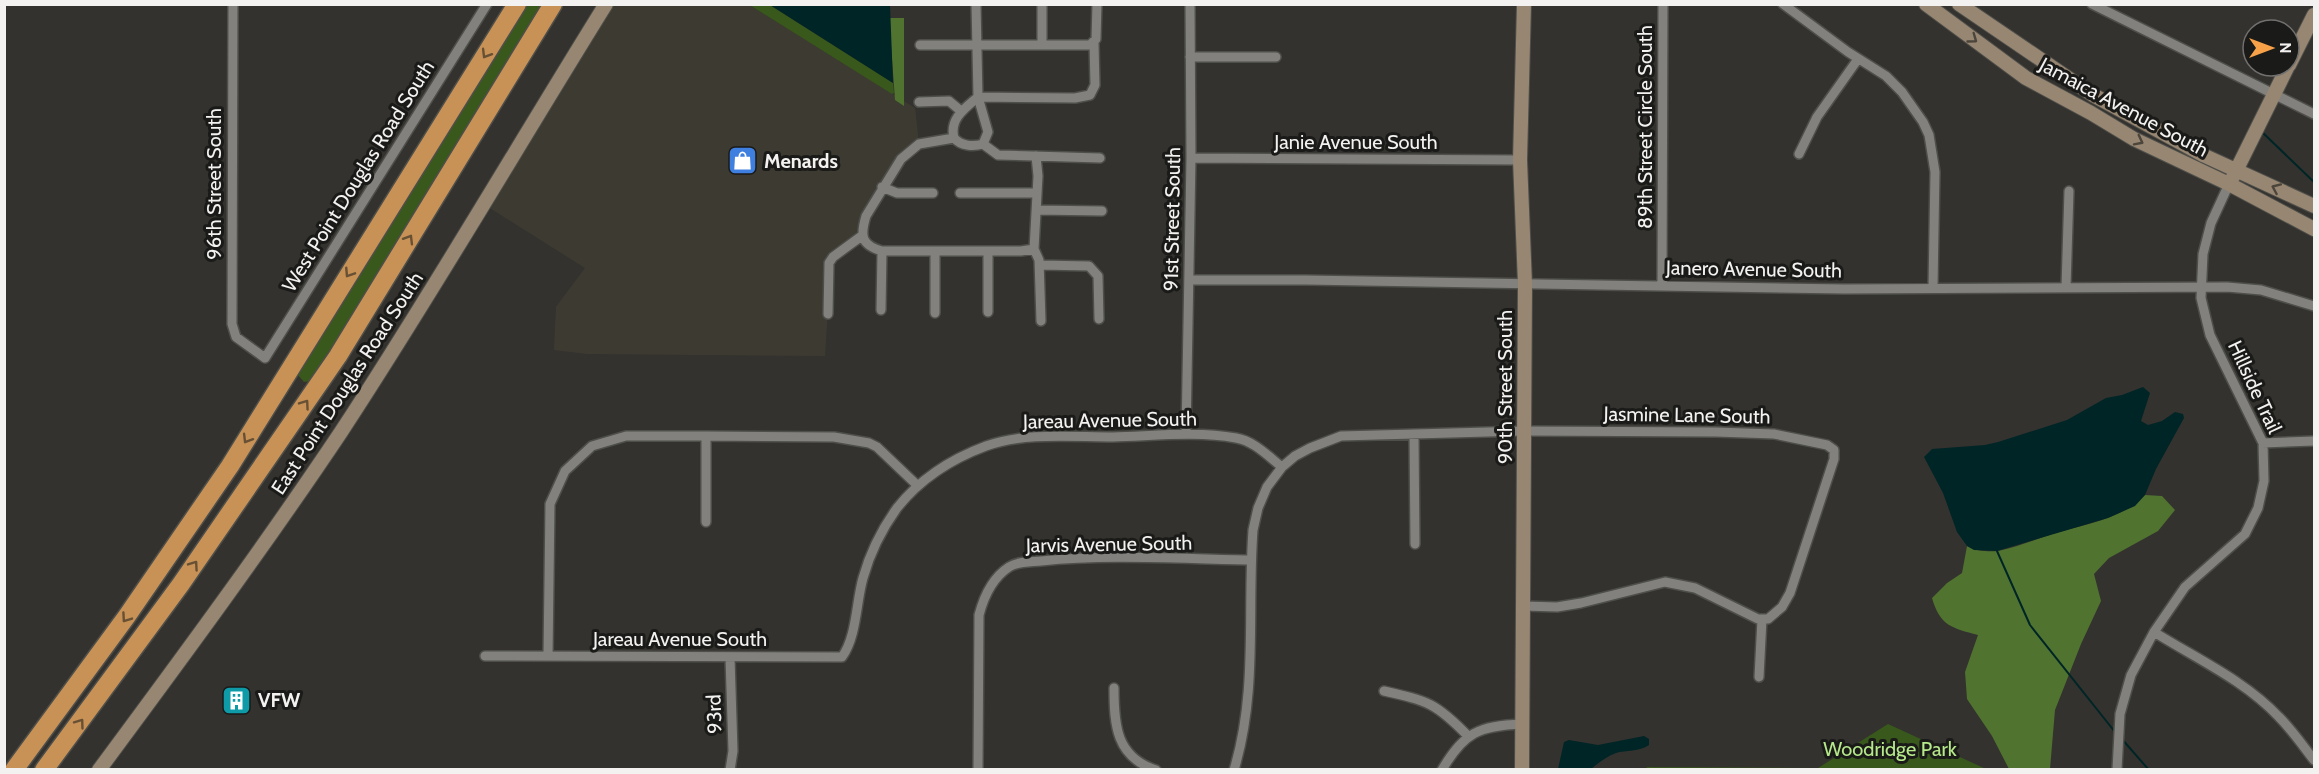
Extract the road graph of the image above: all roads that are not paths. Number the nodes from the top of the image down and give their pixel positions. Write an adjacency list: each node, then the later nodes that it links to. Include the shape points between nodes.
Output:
1 (233, 4): 68 (street, 96th Street South, via 232,324 236,337)
2 (487, 4): 68 (street, West Point Douglas Road South, via 265,358)
3 (517, 4): 92 (highway, one-way to 92, via 230,466)
4 (553, 4): 93 (highway, one-way to 4, via 181,584 338,356)
5 (606, 4): 94 (street, East Point Douglas Road South, via 485,205 342,430)
6 (975, 4): 21 (street)
7 (1042, 4): 19 (street)
8 (1097, 4): 18 (street)
9 (1190, 4): 22 (street, 91st Street South)
10 (1524, 4): 37 (street, 90th Street South)
11 (1663, 4): 57 (street, 89th Street Circle South)
12 (1783, 4): 24 (street)
13 (1926, 4): 39 (street, Jamaica Avenue South, one-way to 39, via 2026,78 2134,139)
14 (1959, 4): 38 (street, Jamaica Avenue South, via 2093,95)
15 (2092, 4): 26 (street)
16 (2314, 15): 17 (street, Hillside Trail)
17 (2301, 41)
18 (1094, 43): 19 (street); 27 (street, via 1095,85 1090,95)
19 (1042, 44): 21 (street)
20 (920, 45): 21 (street)
21 (976, 45): 27 (street)
22 (1190, 57): 23 (street); 36 (street, 91st Street South)
23 (1276, 57)
24 (1858, 59): 33 (street, via 1817,117); 58 (street, via 1886,76 1902,92 1929,135 1935,172)
25 (2282, 78): 26 (street, Hillside Trail)
26 (2274, 94): 30 (street); 38 (street, Hillside Trail)
27 (978, 97): 29 (street); 32 (street, via 988,132)
28 (919, 102): 29 (street, via 948,101)
29 (961, 111): 31 (street, via 952,128)
30 (2314, 114)
31 (954, 138): 32 (street, via 963,145); 40 (street, via 919,144 901,159)
32 (983, 144): 34 (street, via 998,155)
33 (1799, 154)
34 (1035, 156): 35 (street); 44 (street)
35 (1100, 158)
36 (1191, 159): 37 (street, Janie Avenue South); 55 (street, 91st Street South)
37 (1521, 160): 56 (street, 90th Street South)
38 (2236, 171): 39 (street, Hillside Trail); 45 (street, Jamaica Avenue South, one-way to 38)
39 (2229, 184): 48 (street, Jamaica Avenue South); 60 (street, Hillside Trail, via 2211,223 2203,254)
40 (882, 188): 42 (street); 49 (street, via 866,216)
41 (2069, 191): 59 (street)
42 (933, 193)
43 (960, 193): 44 (street)
44 (1037, 193): 46 (street)
45 (2314, 206)
46 (1037, 210): 47 (street); 50 (street)
47 (1102, 212)
48 (2314, 229)
49 (863, 235): 51 (street, via 868,247); 65 (street, via 829,263)
50 (1034, 249): 53 (street); 54 (street)
51 (882, 251): 52 (street); 62 (street)
52 (935, 251): 53 (street); 64 (street)
53 (988, 251): 63 (street)
54 (1040, 265): 66 (street, via 1089,266 1098,276); 67 (street)
55 (1189, 280): 56 (street, Janero Avenue South); 70 (street, 91st Street South)
56 (1525, 284): 57 (street, Janero Avenue South); 69 (street, 90th Street South)
57 (1662, 285): 58 (street, Janero Avenue South)
58 (1933, 287): 59 (street, Janero Avenue South)
59 (2066, 287): 60 (street, Janero Avenue South)
60 (2202, 287): 61 (street, Janero Avenue South, via 2261,290); 74 (street, Hillside Trail, via 2210,335)
61 (2314, 306)
62 (881, 310)
63 (988, 312)
64 (936, 313)
65 (828, 314)
66 (1099, 319)
67 (1041, 321)
68 (256, 352)
69 (1524, 431): 71 (street); 80 (street, 90th Street South); 81 (street, Jasmine Lane South, via 1774,434 1827,445 1834,450 1790,593 1778,613)
70 (1186, 434): 75 (street, Jareau Avenue South, via 1238,438 1256,446); 76 (street, Jareau Avenue South, via 1011,440 987,446 943,467)
71 (1414, 435): 75 (street, via 1341,436 1310,448); 78 (street)
72 (706, 436): 76 (street, via 834,437 869,443 891,458); 77 (street); 84 (street, via 626,436 592,446 565,471 550,504)
73 (2314, 441): 74 (street)
74 (2263, 443): 82 (street, Hillside Trail, via 2264,481 2251,524 2233,546 2185,587)
75 (1282, 467): 79 (street, via 1258,508)
76 (918, 486): 85 (street, Jareau Avenue South, via 897,508 870,556 842,657)
77 (706, 522)
78 (1415, 544)
79 (1251, 560): 96 (street, Jarvis Avenue South, via 1064,559 1009,567 992,582 979,615); 98 (street, via 1250,682 1243,739)
80 (1524, 606): 81 (street, via 1557,607 1653,583 1673,582); 89 (street, 90th Street South)
81 (1762, 619): 86 (street)
82 (2154, 632): 91 (street, via 2244,687 2279,716); 101 (street, Hillside Trail, via 2131,675 2121,714)
83 (485, 656): 84 (street, Jareau Avenue South)
84 (548, 656): 85 (street, Jareau Avenue South)
85 (730, 658): 95 (street, 93rd)
86 (1759, 677)
87 (1114, 688): 97 (street, via 1115,725 1123,746 1137,761)
88 (1384, 691): 90 (street, via 1424,700 1445,713)
89 (1522, 724): 90 (street, via 1500,725); 100 (street, 90th Street South)
90 (1468, 736): 99 (street, via 1454,748)
91 (2314, 760)
92 (14, 770)
93 (44, 770)
94 (99, 770)
95 (730, 770)
96 (978, 770)
97 (1156, 770)
98 (1234, 770)
99 (1442, 770)
100 (1522, 770)
101 (2117, 770)

